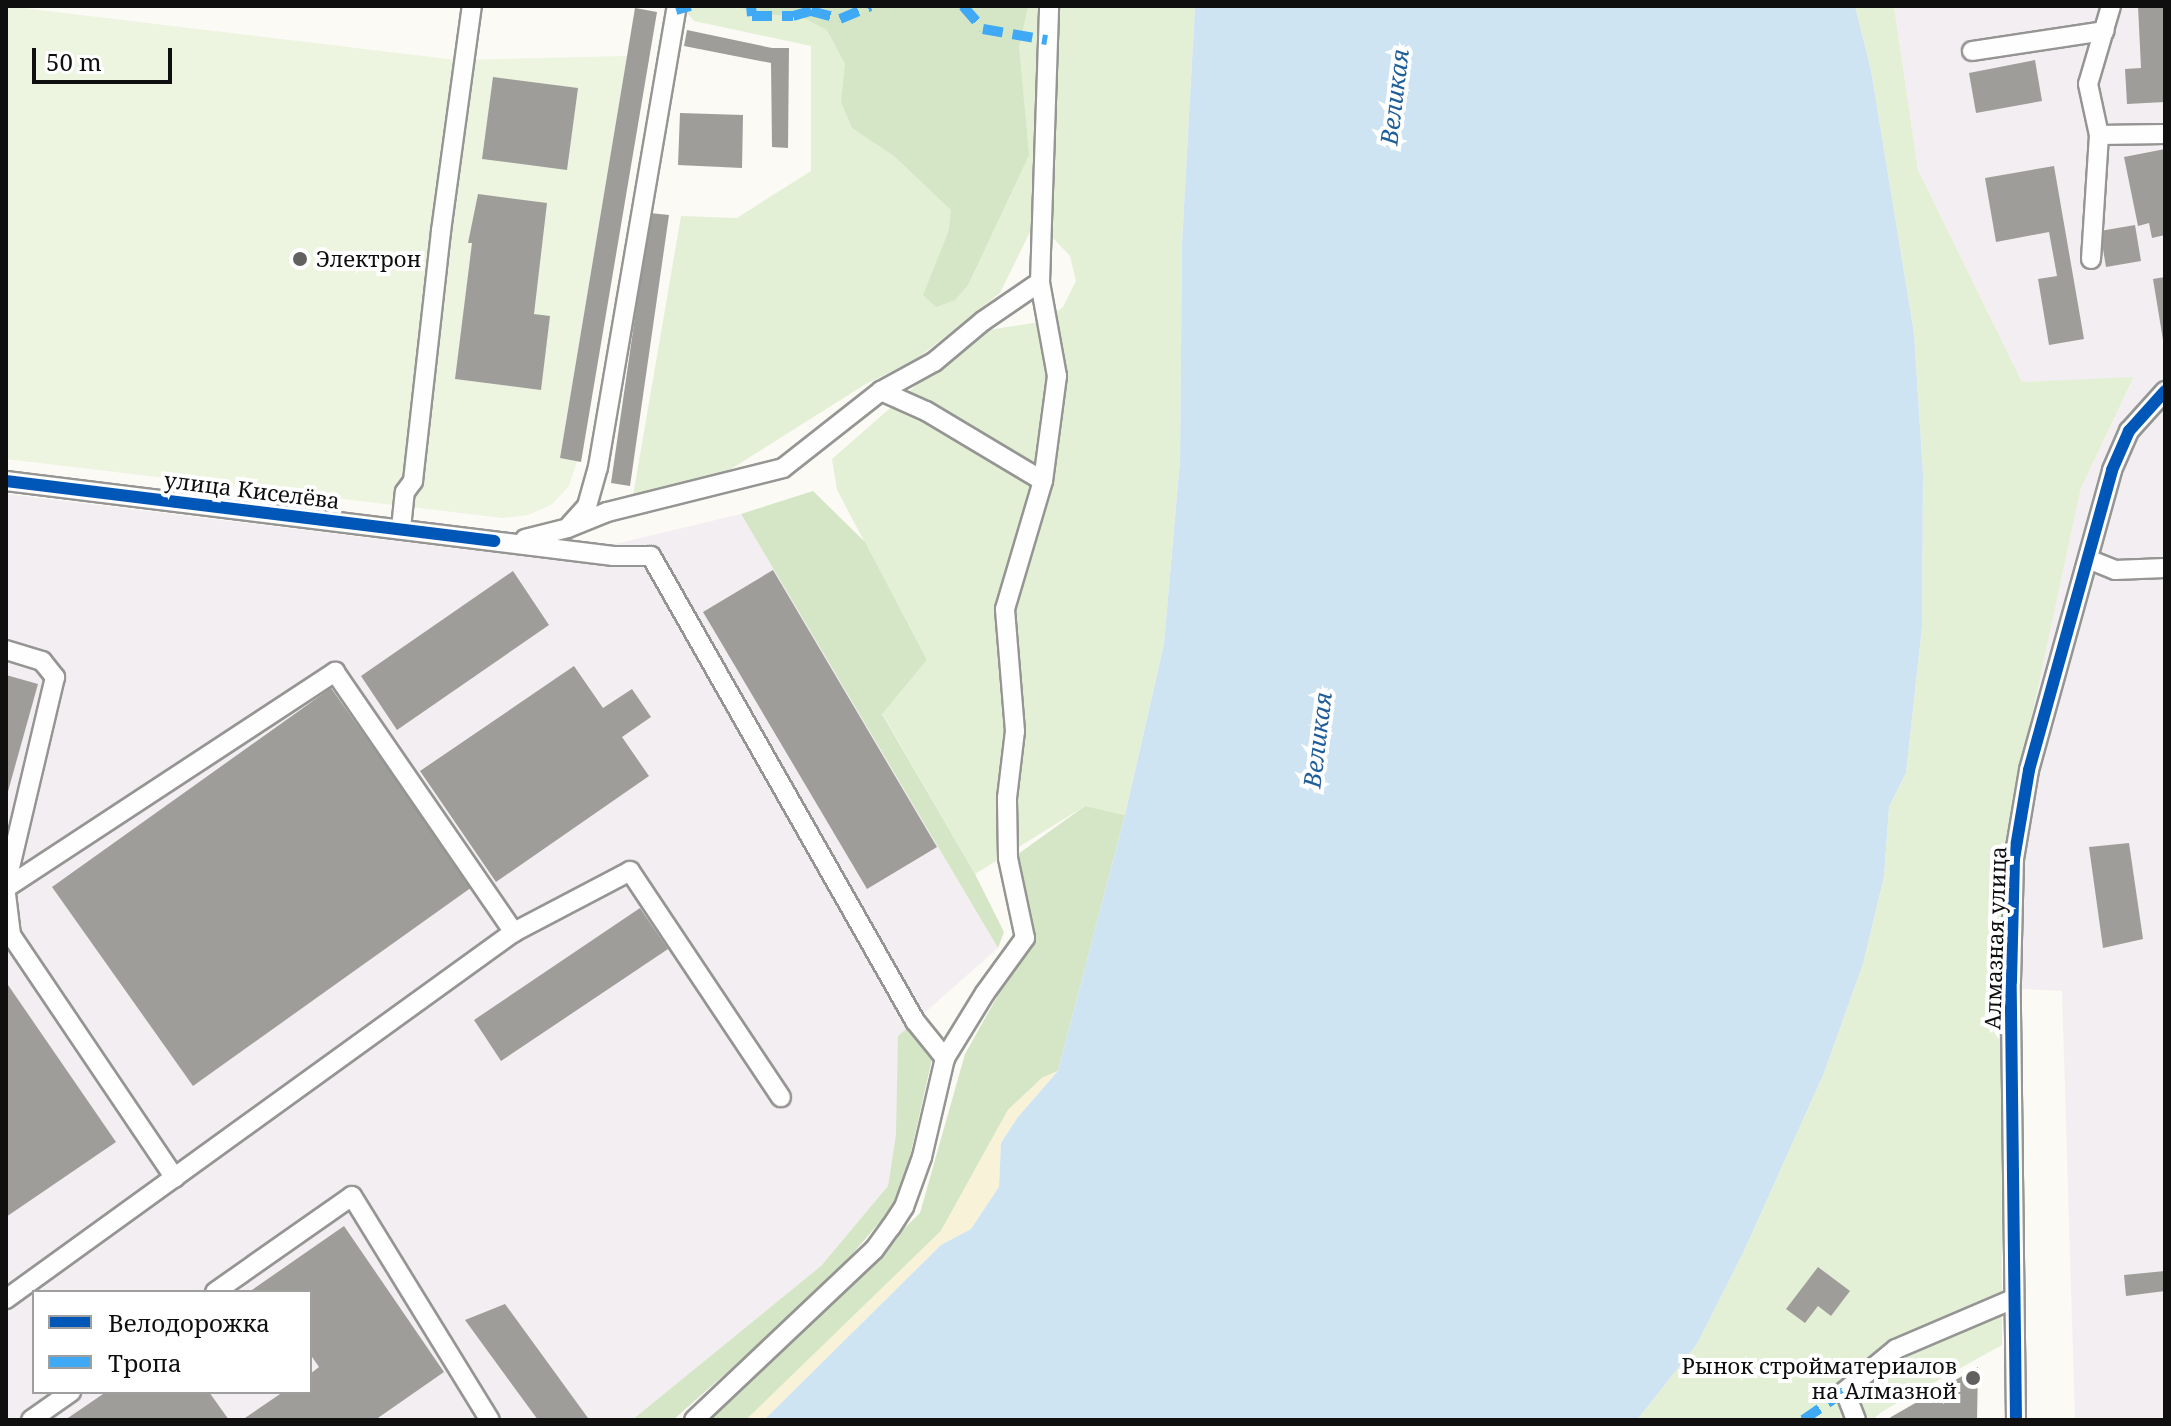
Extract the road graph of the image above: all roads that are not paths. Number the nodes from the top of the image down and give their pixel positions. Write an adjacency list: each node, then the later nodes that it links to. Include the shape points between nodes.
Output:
1 (472, 6): 15 (street, via 413,481 405,492)
2 (1049, 6): 10 (street)
3 (2111, 6): 5 (street)
4 (676, 10): 16 (street, via 598,467 587,506)
5 (2104, 31): 6 (street); 8 (street, via 2088,84)
6 (1972, 51)
7 (2165, 134): 8 (street)
8 (2099, 135): 9 (street)
9 (2091, 259)
10 (1040, 282): 11 (street, via 934,362); 14 (street, via 1057,376)
11 (881, 391): 14 (street, via 926,411); 16 (street, via 783,468 607,512)
12 (2165, 391): 18 (street, Алмазная улица, via 2129,431 2112,470)
13 (6, 481): 15 (street, улица Киселёва)
14 (1043, 481): 24 (street, via 1005,609 1015,731 1007,798 1008,858 1025,938)
15 (401, 528): 17 (street, улица Киселёва)
16 (568, 528): 17 (street, via 536,538)
17 (494, 541): 24 (street, via 651,556 915,1021)
18 (2088, 559): 19 (street, via 2115,570); 29 (street, Алмазная улица, via 2029,770 2014,859)
19 (2165, 568)
20 (6, 650): 21 (street, via 42,661 55,677)
21 (6, 887): 23 (street, via 335,672)
22 (6, 894): 26 (street, via 11,935)
23 (514, 932): 25 (street, via 630,871); 26 (street)
24 (945, 1058): 33 (street, via 922,1157 891,1227 874,1250)
25 (781, 1097)
26 (175, 1178): 28 (street)
27 (218, 1290): 32 (street, via 352,1196)
28 (6, 1299)
29 (2013, 1299): 34 (street, via 1896,1349 1845,1391); 35 (street, Алмазная улица)
30 (68, 1394): 31 (street)
31 (31, 1420)
32 (490, 1420)
33 (694, 1420)
34 (1856, 1420)
35 (2016, 1420)

